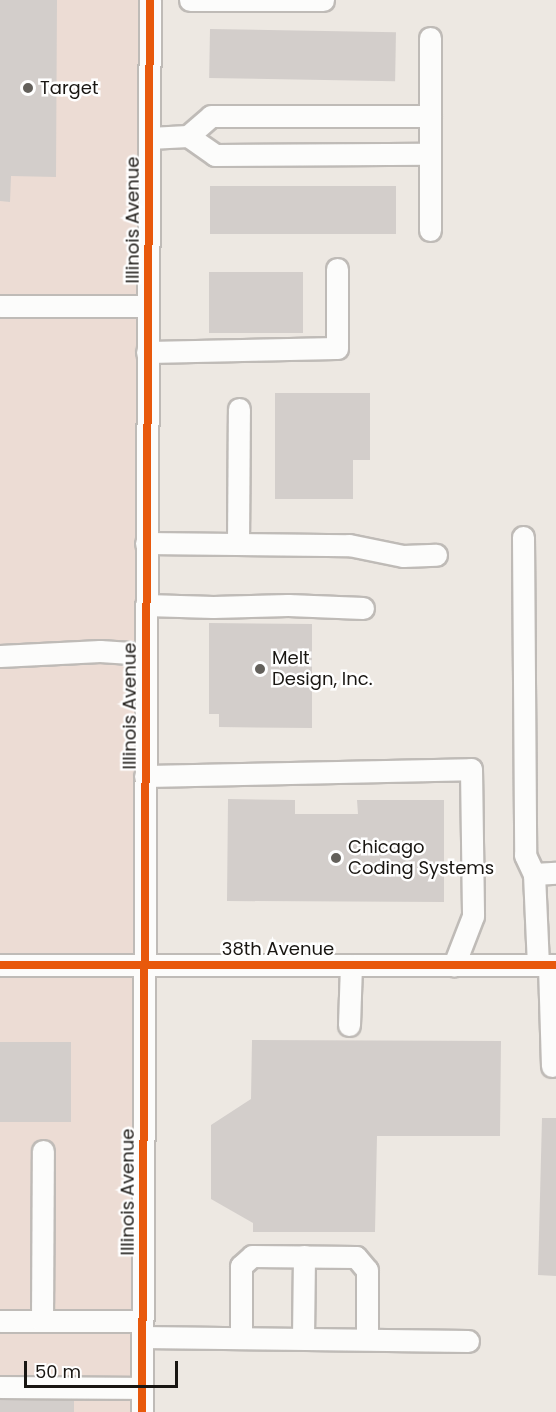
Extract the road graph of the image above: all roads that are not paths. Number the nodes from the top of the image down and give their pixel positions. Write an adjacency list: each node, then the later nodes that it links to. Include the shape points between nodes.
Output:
1 (150, 0): 7 (street, Illinois Avenue)
2 (190, 0): 3 (street)
3 (323, 0)
4 (430, 38): 5 (street)
5 (430, 116): 6 (street, via 211,116); 8 (street)
6 (188, 136): 7 (street); 8 (street, via 215,155)
7 (149, 138): 12 (street, Illinois Avenue)
8 (430, 154): 9 (street)
9 (430, 230)
10 (337, 269): 13 (street, via 337,348)
11 (0, 306): 12 (street)
12 (148, 306): 13 (street, Illinois Avenue)
13 (147, 352): 16 (street, Illinois Avenue)
14 (238, 409): 17 (street)
15 (523, 537): 25 (street, via 525,855)
16 (146, 543): 17 (street); 19 (street, Illinois Avenue)
17 (238, 543): 18 (street, via 349,544 403,556)
18 (435, 555)
19 (146, 604): 20 (street); 21 (street, Illinois Avenue)
20 (363, 608)
21 (146, 654): 22 (street, via 100,651); 23 (street, Illinois Avenue)
22 (0, 656)
23 (145, 776): 26 (street, Illinois Avenue); 29 (street, via 471,769 473,916)
24 (556, 873): 25 (street)
25 (534, 874): 30 (street)
26 (143, 964): 27 (street, 38th Avenue); 28 (street, 38th Avenue); 37 (street, Illinois Avenue)
27 (0, 965)
28 (351, 965): 29 (street, 38th Avenue); 31 (street)
29 (454, 965): 30 (street, 38th Avenue)
30 (548, 965): 32 (street)
31 (349, 1025)
32 (552, 1066)
33 (43, 1151): 36 (street)
34 (304, 1256): 38 (street, via 252,1256 244,1261); 39 (street); 40 (street, via 356,1257 367,1270)
35 (0, 1321): 36 (street)
36 (42, 1321): 37 (street)
37 (142, 1329): 38 (street); 43 (street, Illinois Avenue)
38 (241, 1338): 39 (street)
39 (303, 1338): 40 (street)
40 (367, 1338): 41 (street)
41 (468, 1341)
42 (0, 1387): 43 (street)
43 (142, 1388): 44 (street, Illinois Avenue)
44 (142, 1412)

